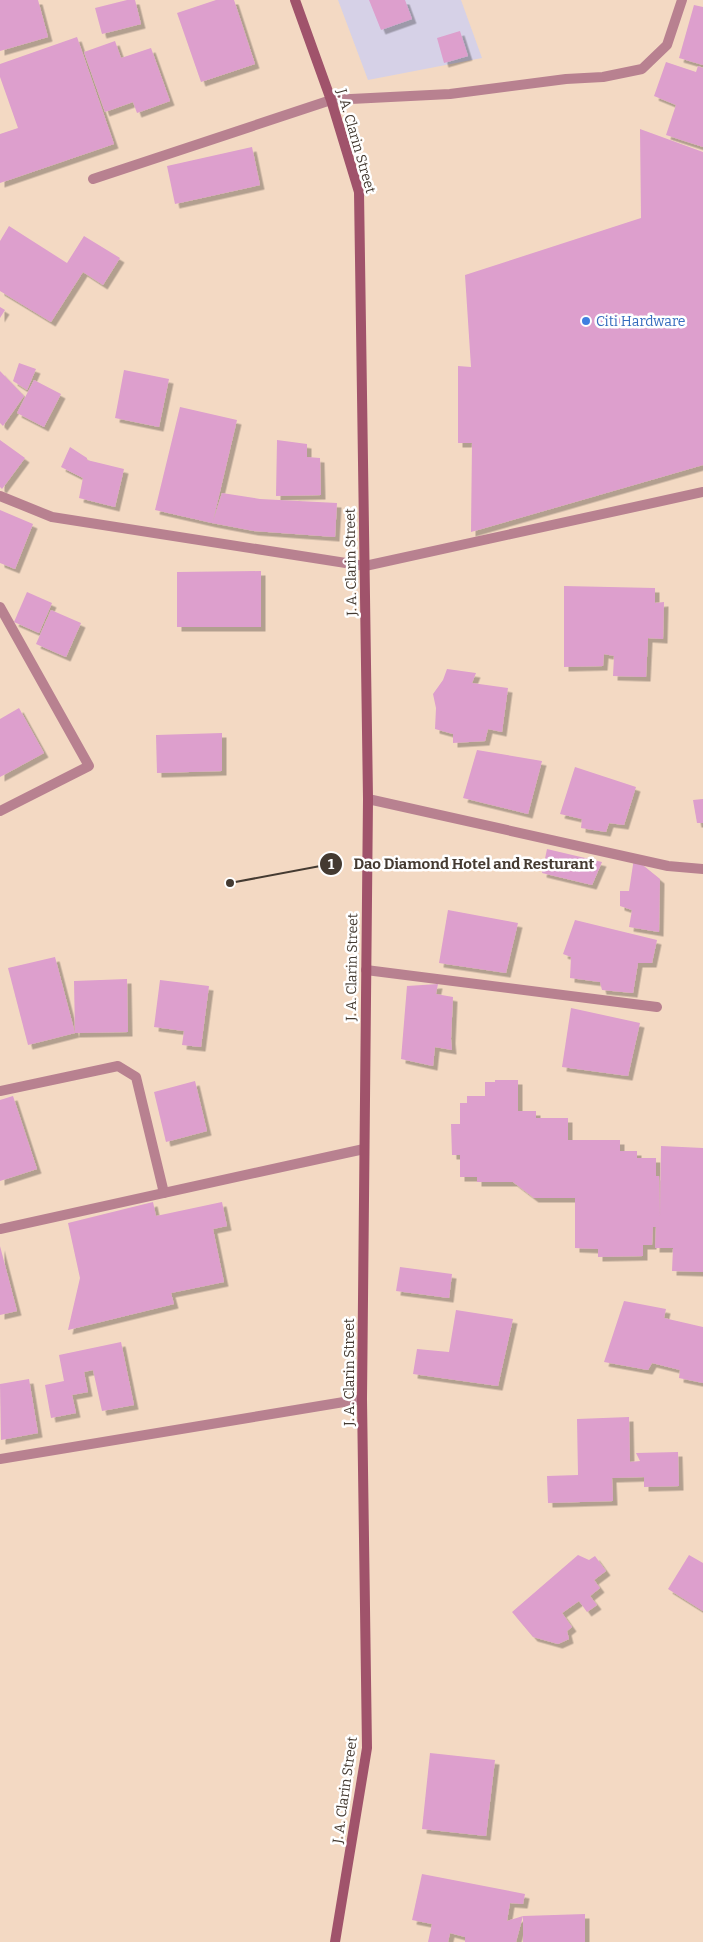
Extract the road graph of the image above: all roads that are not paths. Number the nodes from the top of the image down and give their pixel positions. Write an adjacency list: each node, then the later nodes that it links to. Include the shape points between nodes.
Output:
1 (295, 0): 3 (main road, J. A. Clarin Street)
2 (682, 0): 3 (street, via 667,45 642,69 604,77 450,94)
3 (331, 100): 4 (street); 7 (main road, J. A. Clarin Street, via 359,192)
4 (93, 179)
5 (703, 492): 7 (street)
6 (0, 496): 7 (street, via 52,517)
7 (365, 566): 9 (main road, J. A. Clarin Street)
8 (0, 607): 10 (street, via 89,766)
9 (368, 799): 11 (street, via 668,866); 12 (main road, J. A. Clarin Street)
10 (0, 811)
11 (703, 869)
12 (366, 970): 13 (street); 15 (main road, J. A. Clarin Street)
13 (657, 1007)
14 (0, 1091): 16 (street, via 118,1066 136,1077)
15 (364, 1149): 16 (street); 18 (main road, J. A. Clarin Street)
16 (164, 1193): 17 (street)
17 (0, 1229)
18 (362, 1400): 19 (street); 20 (main road, J. A. Clarin Street, via 367,1748)
19 (0, 1459)
20 (335, 1942)

